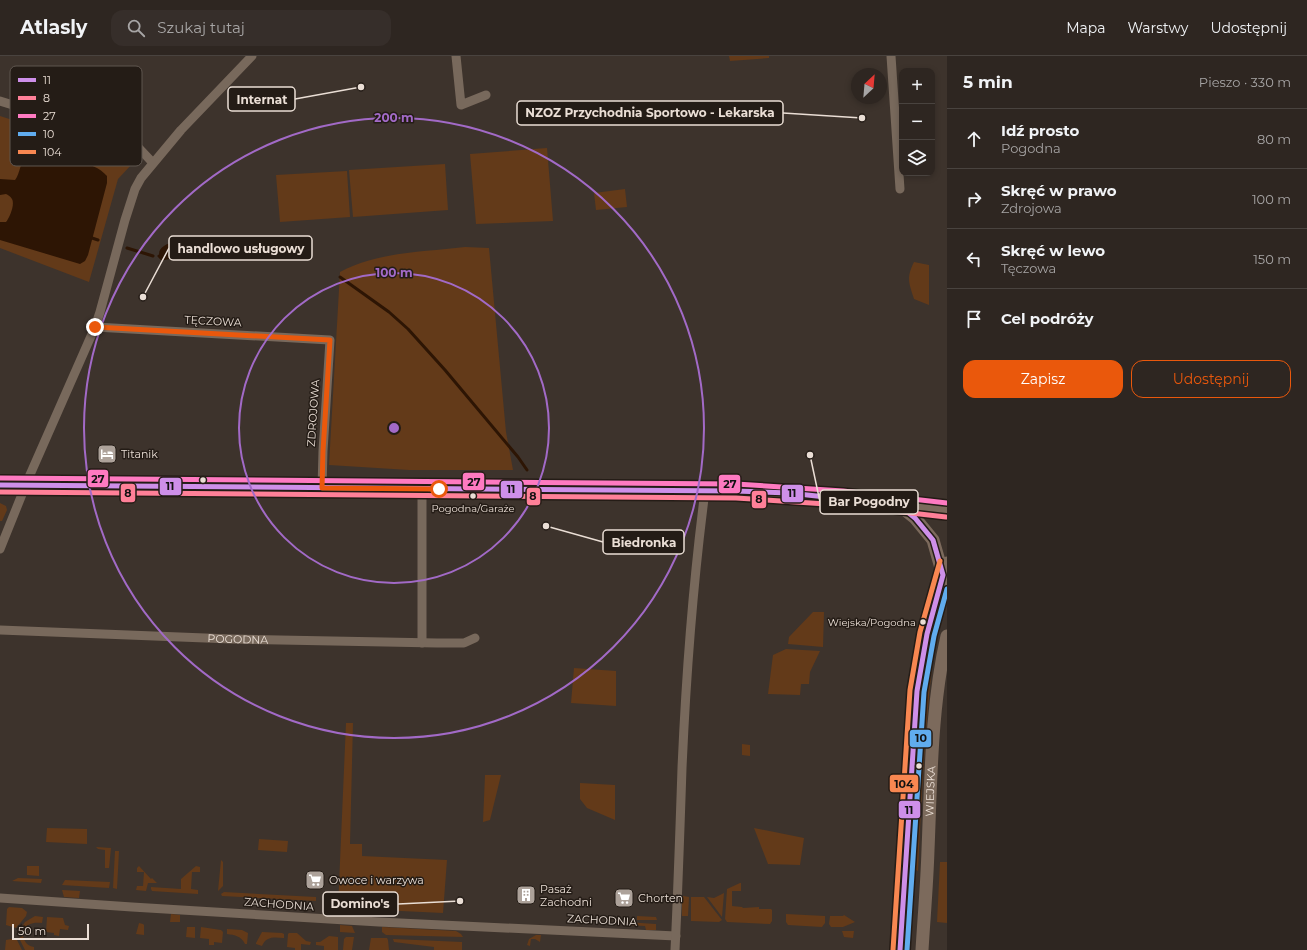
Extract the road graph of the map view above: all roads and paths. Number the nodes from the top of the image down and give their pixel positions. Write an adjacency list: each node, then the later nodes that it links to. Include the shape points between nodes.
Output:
1 (252, 56): 8 (street)
2 (456, 56): 4 (street, via 461,105)
3 (891, 56): 9 (street)
4 (486, 96)
5 (0, 101): 6 (street)
6 (10, 104)
7 (142, 151): 8 (street)
8 (153, 163): 10 (street, via 141,178 131,199)
9 (900, 189)
10 (95, 327): 11 (street, TĘCZOWA); 13 (street)
11 (330, 340): 14 (street, ZDROJOWA)
12 (0, 485): 13 (street)
13 (26, 485): 14 (street); 19 (street)
14 (322, 488): 15 (street)
15 (423, 488): 16 (street); 25 (street)
16 (705, 491): 17 (street, via 789,493); 29 (street, via 690,643 682,767)
17 (899, 504): 18 (street); 21 (street, via 915,518 933,540)
18 (947, 510)
19 (2, 535): 20 (street)
20 (0, 549)
21 (945, 569): 27 (street, WIEJSKA, via 927,634 917,691)
22 (0, 630): 25 (street, POGODNA)
23 (947, 636): 26 (street, WIEJSKA, via 934,724)
24 (476, 638): 25 (street, POGODNA, via 464,643)
25 (422, 643)
26 (926, 892): 27 (street, via 924,899 914,903 907,900); 31 (street, WIEJSKA)
27 (904, 893): 30 (street, WIEJSKA)
28 (0, 898): 29 (street, ZACHODNIA, via 379,922)
29 (676, 936): 32 (street)
30 (900, 948): 31 (street, WIEJSKA)
31 (922, 949)
32 (675, 950)

